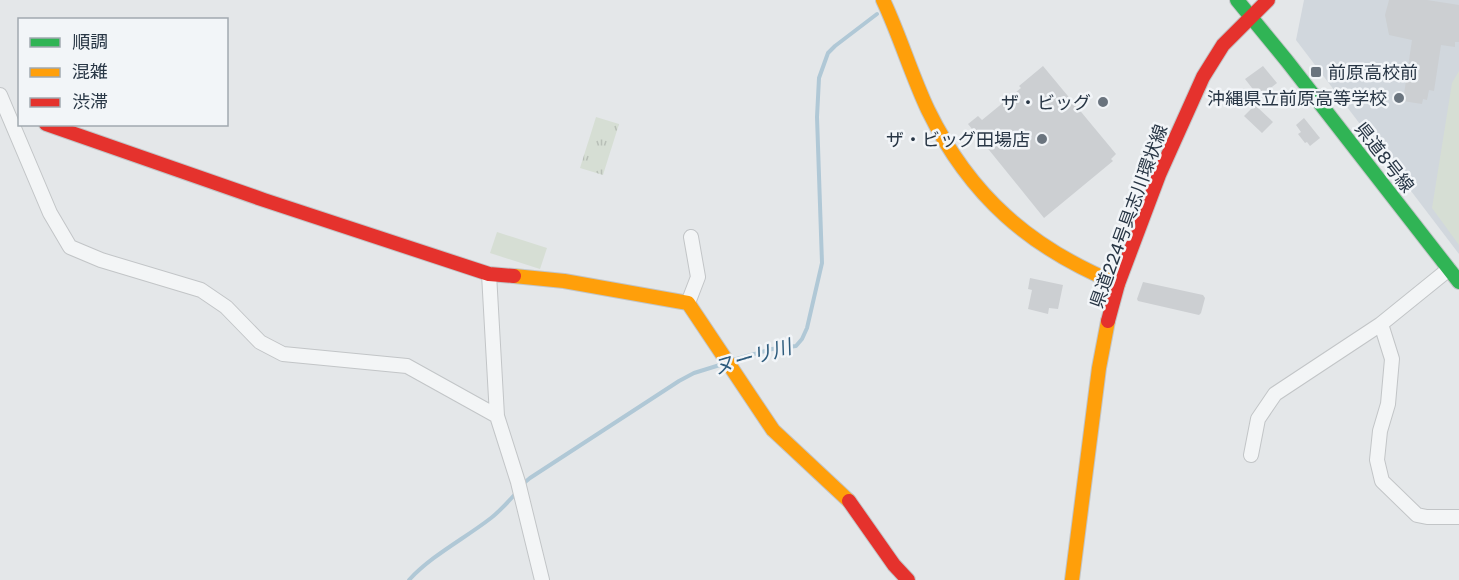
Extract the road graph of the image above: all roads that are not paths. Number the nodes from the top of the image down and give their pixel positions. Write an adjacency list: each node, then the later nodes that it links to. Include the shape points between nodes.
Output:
1 (883, 0): 12 (street, via 927,108 952,154 980,191 1036,241 1088,273)
2 (1237, 0): 4 (street, 県道8号線)
3 (1268, 0): 4 (street, 県道224号具志川環状線)
4 (1250, 16): 9 (street, 県道8号線); 12 (street, 県道224号具志川環状線, via 1222,45 1203,77 1159,175)
5 (0, 95): 6 (street)
6 (13, 113): 15 (street, via 50,213 70,247 201,290 226,307 260,342 283,354 407,366)
7 (52, 126): 10 (street)
8 (691, 237): 13 (street, via 698,277)
9 (1449, 269): 11 (street, 県道8号線); 14 (street)
10 (489, 274): 13 (street, via 564,281); 15 (street)
11 (1459, 282)
12 (1118, 284): 20 (street, 県道224号具志川環状線, via 1099,368)
13 (688, 303): 19 (street, via 774,430 847,499)
14 (1381, 324): 16 (street, via 1275,394 1258,419); 17 (street, via 1392,359 1377,460 1382,482 1417,515)
15 (497, 417): 18 (street, via 519,482)
16 (1251, 455)
17 (1459, 517)
18 (542, 580)
19 (908, 580)
20 (1072, 580)

